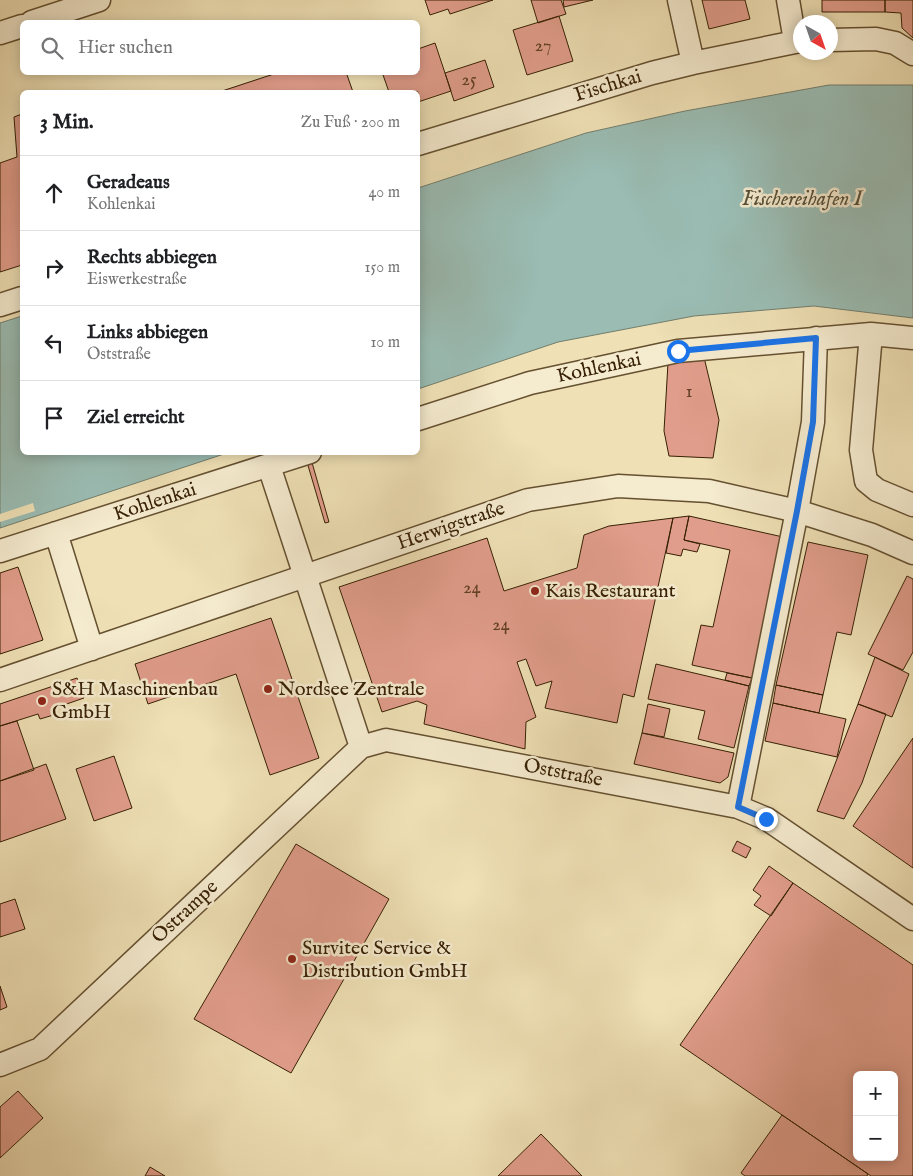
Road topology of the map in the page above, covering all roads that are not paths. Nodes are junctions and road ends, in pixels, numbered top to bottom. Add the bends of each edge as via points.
1 (99, 0) edge
2 (679, 0) edge
3 (788, 0) edge
4 (38, 20) edge
5 (793, 20) edge
6 (20, 27) edge
7 (0, 33) edge
8 (838, 40) edge
9 (793, 42) edge
10 (913, 54) edge
11 (693, 63) junction
12 (420, 143) edge
13 (20, 299) edge
14 (0, 305) edge
15 (872, 334) junction
16 (816, 338) junction
17 (913, 338) edge
18 (420, 417) edge
19 (301, 455) edge
20 (269, 466) junction
21 (913, 504) edge
22 (797, 511) junction
23 (56, 533) junction
24 (0, 551) edge
25 (913, 553) edge
26 (304, 576) junction
27 (92, 649) junction
28 (0, 680) edge
29 (361, 746) junction
30 (738, 807) junction
31 (913, 919) edge
32 (0, 1065) edge

1 - 4 street
2 - 11 street
3 - 5 street
6 - 7 street
8 - 10 street via 876,39 895,43
9 - 11 street, Fischkai
11 - 12 street, Fischkai
13 - 14 street
15 - 16 street, Kohlenkai
15 - 17 street, Kohlenkai
15 - 21 street via 861,450 866,481 877,490
16 - 18 street, Kohlenkai via 678,351 530,383
16 - 22 street via 813,422
19 - 20 street, Kohlenkai
20 - 23 street, Kohlenkai
20 - 26 street
22 - 25 street, Herwigstraße via 872,535
22 - 26 street, Herwigstraße via 710,491 618,486 528,500
22 - 30 street
23 - 24 street, Kohlenkai
23 - 27 street
26 - 27 street, Herwigstraße
26 - 29 street
27 - 28 street, Herwigstraße
29 - 30 street, Oststraße via 386,740
29 - 32 street, Ostrampe via 40,1048
30 - 31 street, Oststraße via 766,819

